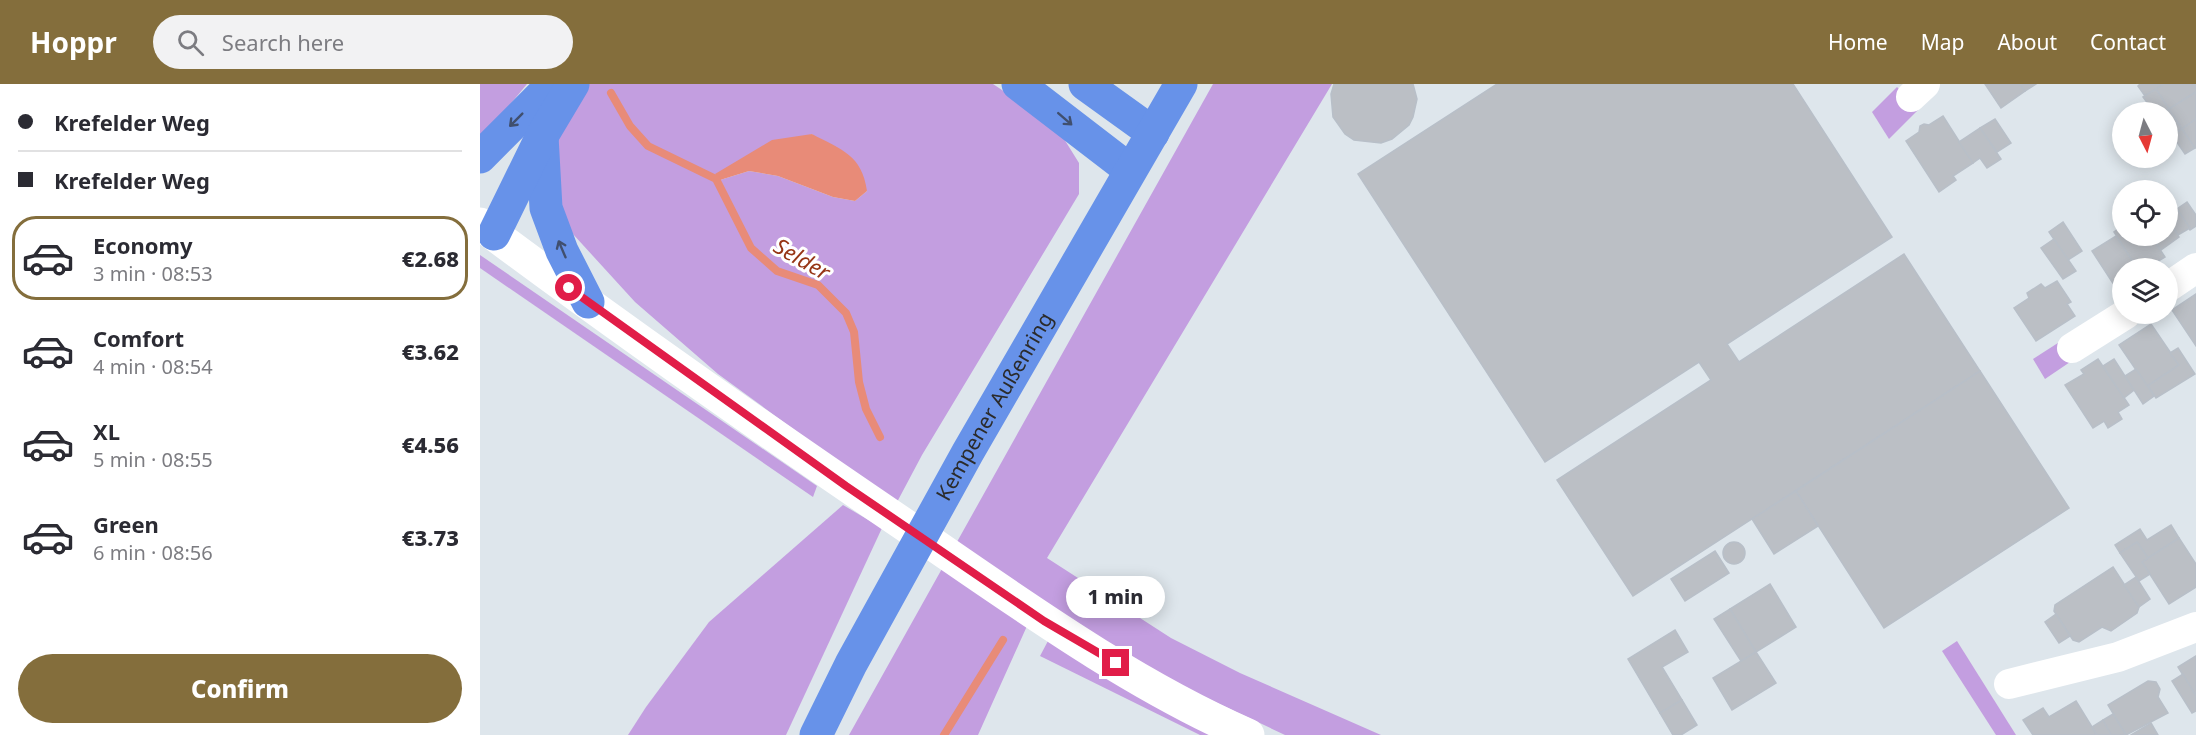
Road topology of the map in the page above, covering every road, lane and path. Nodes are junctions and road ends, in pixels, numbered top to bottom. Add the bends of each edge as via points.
1 (553, 84) edge
2 (573, 84) edge
3 (1018, 84) edge
4 (1084, 84) edge
5 (1181, 84) edge
6 (1153, 133) junction
7 (542, 136) junction
8 (480, 157) edge
9 (1130, 170) junction
10 (487, 229) edge
11 (2196, 268) edge
12 (2178, 280) edge
13 (588, 302) junction
14 (2112, 323) edge
15 (2072, 348) dead end
16 (2196, 627) edge
17 (2009, 684) dead end
18 (816, 735) edge
19 (1248, 735) edge

1 -> 8 main road
2 - 7 main road
3 -> 9 main road
4 - 6 main road
5 - 6 main road, Kempener Außenring
6 - 9 main road, Kempener Außenring
7 - 10 main road
13 -> 7 main road via 546,208
9 - 18 main road, Kempener Außenring via 968,452
10 - 13 street
11 - 12 street
13 - 19 street via 1044,621 1170,695
14 - 15 street
16 - 17 street via 2118,657

